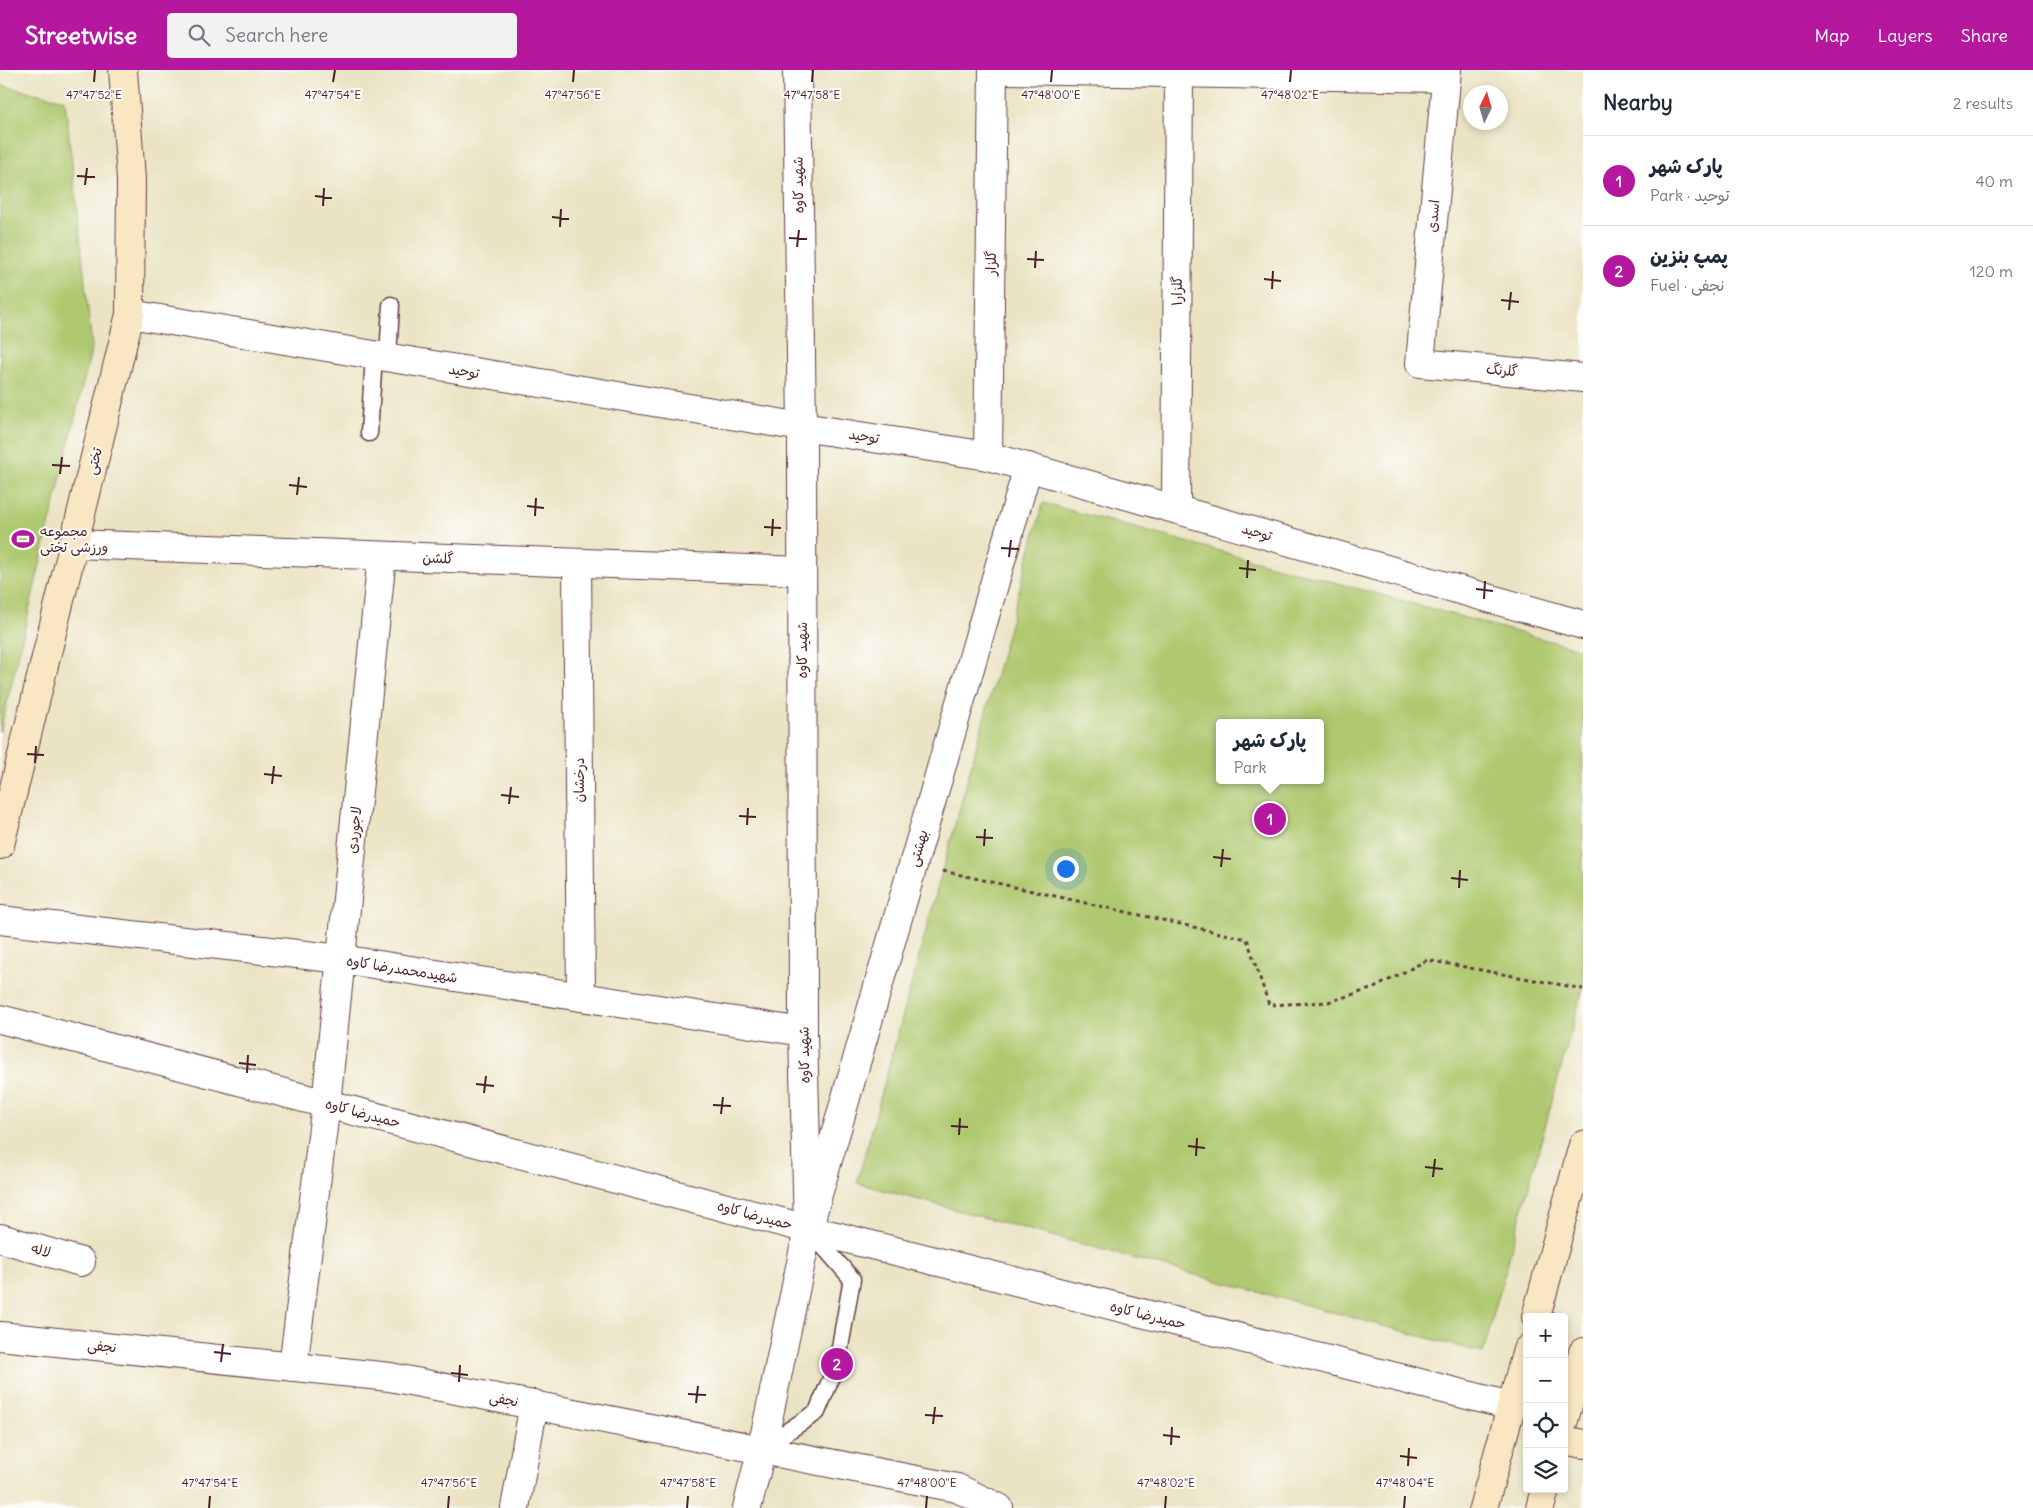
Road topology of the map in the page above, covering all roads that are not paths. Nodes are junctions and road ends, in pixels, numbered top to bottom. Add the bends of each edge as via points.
1 (123, 70) edge
2 (797, 70) edge
3 (993, 70) edge
4 (1009, 70) edge
5 (1179, 73) junction
6 (1446, 74) edge
7 (391, 305) dead end
8 (130, 314) junction
9 (381, 357) junction
10 (1420, 363) joint
11 (1583, 378) edge
12 (802, 427) junction
13 (369, 433) dead end
14 (988, 456) junction
15 (1028, 467) junction
16 (1176, 509) junction
17 (73, 544) junction
18 (382, 556) junction
19 (578, 563) junction
20 (802, 571) junction
21 (1583, 625) edge
22 (0, 845) edge
23 (0, 920) edge
24 (341, 959) junction
25 (581, 997) junction
26 (0, 1019) edge
27 (803, 1032) junction
28 (326, 1104) junction
29 (1583, 1145) edge
30 (808, 1229) junction
31 (0, 1238) edge
32 (81, 1262) dead end
33 (1537, 1313) edge
34 (0, 1336) edge
35 (1583, 1352) edge
36 (1525, 1358) edge
37 (293, 1366) junction
38 (534, 1404) junction
39 (1511, 1406) junction
40 (1568, 1406) edge
41 (1568, 1441) edge
42 (1583, 1444) edge
43 (762, 1448) junction
44 (1544, 1493) edge
45 (515, 1508) edge
46 (747, 1508) edge
47 (998, 1508) edge
48 (1483, 1508) edge
49 (1540, 1508) edge

1 - 8 main road, تختی via 131,179
2 - 12 street, شهید کاوه
3 - 14 street, گلزار
4 - 5 street
5 - 6 street
5 - 16 street, گلزار۱
6 - 10 street, اسدی
7 - 9 lane
8 - 9 street, توحید
8 - 17 main road, تختی
9 - 12 street, توحید
9 - 13 lane
10 - 11 street, گلرنگ
12 - 14 street, توحید
12 - 20 street, شهید کاوه
14 - 15 street, توحید
15 - 16 street, توحید
15 - 30 street, بهشتی
16 - 21 street, توحید
17 - 18 street, گلشن
17 - 22 main road, تختی
18 - 19 street, گلشن
18 - 24 street, لاجوردی
19 - 20 street, گلشن
19 - 25 street, درخشان
20 - 27 street, شهید کاوه
23 - 24 street, شهیدمحمدرضا کاوه
24 - 25 street, شهیدمحمدرضا کاوه
24 - 28 street, لاجوردی
25 - 27 street, شهیدمحمدرضا کاوه
26 - 28 street, حمیدرضا کاوه
27 - 30 street, شهید کاوه
28 - 30 street, حمیدرضا کاوه
28 - 37 street, لاجوردی
29 - 33 main road
30 - 39 street, حمیدرضا کاوه
30 - 43 street
30 - 43 lane via 852,1279 838,1364 817,1412
31 - 32 street, لاله
34 - 37 street, نجفی
35 - 40 main road
36 - 39 main road
37 - 38 street, نجفی via 390,1377
38 - 43 street, نجفی
38 - 45 street
39 - 48 main road
41 - 42 main road
43 - 46 street
43 - 47 street, نجفی via 957,1488
44 - 49 main road

